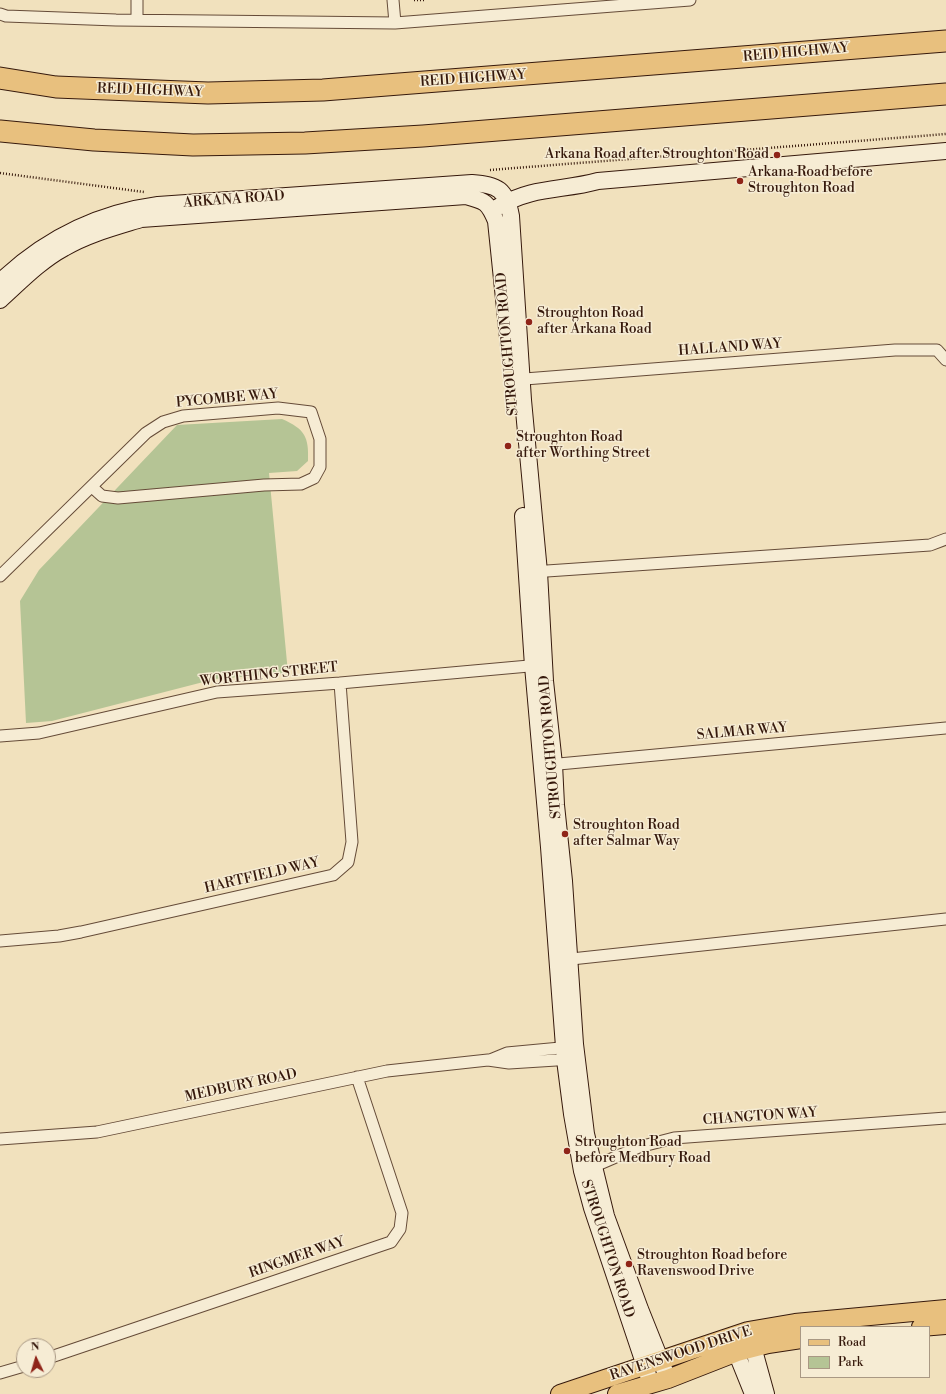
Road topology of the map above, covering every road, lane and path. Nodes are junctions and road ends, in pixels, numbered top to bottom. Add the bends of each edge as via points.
1 (136, 0) edge
2 (394, 0) edge
3 (414, 0) edge
4 (424, 0) edge
5 (690, 0) edge
6 (0, 14) edge
7 (137, 20) junction
8 (395, 23) junction
9 (946, 41) edge
10 (0, 78) edge
11 (946, 94) edge
12 (0, 131) edge
13 (946, 151) edge
14 (505, 197) junction
15 (490, 207) junction
16 (0, 282) edge
17 (0, 300) edge
18 (946, 360) edge
19 (517, 380) junction
20 (92, 487) junction
21 (946, 539) edge
22 (533, 572) junction
23 (0, 576) edge
24 (538, 665) junction
25 (340, 683) junction
26 (946, 728) edge
27 (0, 732) edge
28 (548, 765) junction
29 (946, 919) edge
30 (0, 941) edge
31 (563, 960) junction
32 (570, 1053) junction
33 (357, 1077) junction
34 (946, 1118) edge
35 (0, 1139) edge
36 (588, 1169) junction
37 (946, 1309) edge
38 (946, 1325) edge
39 (930, 1326) edge
40 (800, 1339) edge
41 (740, 1346) junction
42 (56, 1355) edge
43 (653, 1363) junction
44 (16, 1368) edge
45 (0, 1373) edge
46 (668, 1379) junction
47 (652, 1384) junction
48 (560, 1394) edge
49 (617, 1394) edge
50 (752, 1394) edge
51 (766, 1394) edge

1 - 7 street
2 - 8 street
3 - 4 path
5 - 8 street
6 - 7 street
7 - 8 street
9 - 10 highway, REID HIGHWAY via 324,90 208,93 56,87
11 - 12 highway via 305,143 193,145 94,140
13 - 14 street via 598,181 583,177 547,180 517,186
14 - 15 street
14 - 16 street, ARKANA ROAD via 496,187 472,183 140,207 105,217 61,236 26,259
14 - 19 street, STROUGHTON ROAD via 511,216
15 - 17 street, ARKANA ROAD via 466,196 141,219 80,239 62,249
15 - 19 street, STROUGHTON ROAD via 496,221
18 - 19 street, HALLAND WAY via 937,350 895,350
19 - 22 street, STROUGHTON ROAD
20 - 20 street, PYCOMBE WAY via 102,496 118,498 301,484 314,478 320,467 320,439 311,412 278,408 183,416 163,422 146,433
20 - 23 street, PYCOMBE WAY
21 - 22 street via 930,545
22 - 24 street, STROUGHTON ROAD
24 - 25 street, WORTHING STREET
24 - 28 street, STROUGHTON ROAD
25 - 27 street, WORTHING STREET via 217,692 39,733
25 - 30 street, HARTFIELD WAY via 352,842 348,862 333,875 82,932
26 - 28 street, SALMAR WAY
28 - 31 street, STROUGHTON ROAD
29 - 31 street
31 - 32 street, STROUGHTON ROAD
32 - 33 street, MEDBURY ROAD via 509,1063 488,1060 387,1071
32 - 36 street, STROUGHTON ROAD via 572,1114
33 - 35 street, MEDBURY ROAD via 97,1132
33 - 42 street, RINGMER WAY via 402,1213 400,1229 391,1242
34 - 36 street, CHANGTON WAY via 674,1138 639,1147
36 - 43 street, STROUGHTON ROAD via 592,1208
37 - 41 main road, RAVENSWOOD DRIVE via 795,1323 748,1331
38 - 39 main road
40 - 41 main road, RAVENSWOOD DRIVE
41 - 43 main road, RAVENSWOOD DRIVE
41 - 46 main road, RAVENSWOOD DRIVE
41 - 50 street
41 - 51 street
43 - 46 street, STROUGHTON ROAD
43 - 47 street, STROUGHTON ROAD
43 - 48 main road, RAVENSWOOD DRIVE
44 - 45 street
46 - 47 main road, RAVENSWOOD DRIVE
47 - 49 main road, RAVENSWOOD DRIVE

